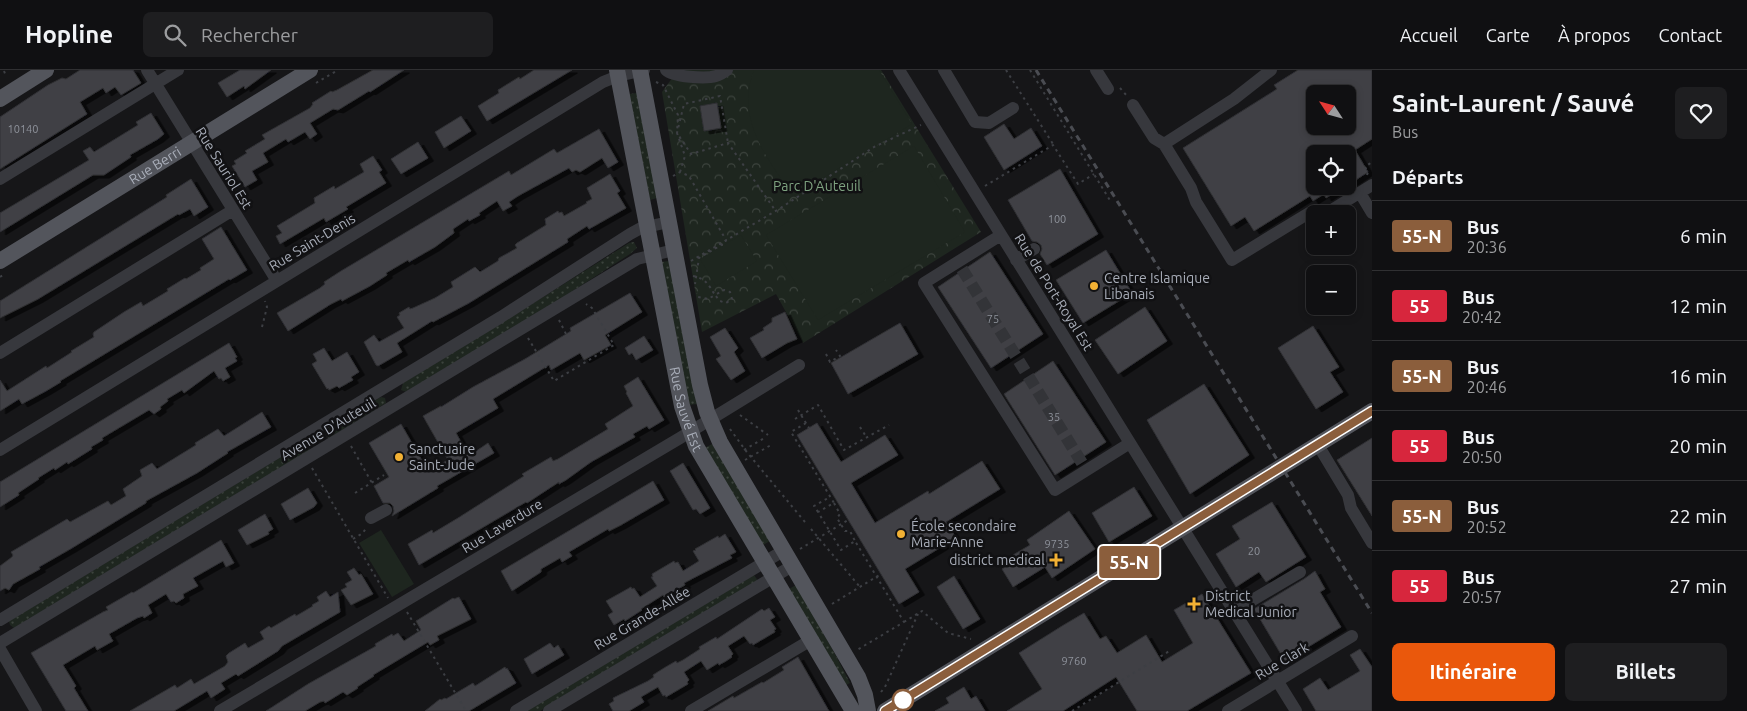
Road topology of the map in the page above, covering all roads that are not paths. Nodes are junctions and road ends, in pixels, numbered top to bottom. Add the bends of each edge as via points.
1 (46, 70) edge
2 (147, 70) edge
3 (178, 70) edge
4 (310, 70) edge
5 (641, 70) edge
6 (666, 70) edge
7 (727, 70) edge
8 (899, 70) edge
9 (944, 70) edge
10 (1096, 70) edge
11 (1271, 70) edge
12 (618, 73) edge
13 (155, 84) junction
14 (1113, 88) road end
15 (0, 99) edge
16 (1132, 102) road end
17 (1014, 108) dead end
18 (192, 144) junction
19 (1164, 144) junction
20 (0, 179) edge
21 (1369, 182) edge
22 (1360, 193) junction
23 (233, 210) junction
24 (1372, 213) edge
25 (669, 222) junction
26 (647, 227) junction
27 (1001, 235) junction
28 (1034, 249) dead end
29 (674, 250) junction
30 (652, 254) junction
31 (1016, 260) junction
32 (0, 261) edge
33 (277, 281) junction
34 (0, 352) edge
35 (799, 365) dead end
36 (388, 386) junction
37 (398, 404) junction
38 (1372, 411) edge
39 (710, 419) junction
40 (312, 432) junction
41 (690, 432) junction
42 (1130, 443) junction
43 (1318, 445) junction
44 (323, 449) junction
45 (0, 450) edge
46 (386, 510) dead end
47 (370, 522) road end
48 (1183, 529) junction
49 (1372, 543) edge
50 (790, 556) junction
51 (764, 563) junction
52 (1300, 572) dead end
53 (774, 577) junction
54 (1234, 612) junction
55 (0, 620) edge
56 (1352, 636) dead end
57 (811, 640) junction
58 (0, 643) edge
59 (0, 649) edge
60 (1277, 681) junction
61 (1235, 709) edge
62 (36, 711) edge
63 (220, 711) edge
64 (516, 711) edge
65 (549, 711) edge
66 (691, 711) edge
67 (853, 711) edge
68 (868, 711) edge
69 (885, 711) edge
70 (1296, 711) edge

1 - 15 main road
2 - 13 street, Rue Sauriol Est
3 - 13 street
4 - 18 main road, Rue Berri
5 - 12 street, Rue Saint-Denis
5 - 25 main road, Rue Sauvé Est
6 - 7 street via 673,75 713,77
8 - 27 street, Rue de Port-Royal Est
9 - 17 street via 975,122 989,123
10 - 14 street
11 - 19 street via 1234,99
12 - 26 main road, Rue Sauvé Est
12 - 33 street, Rue Saint-Denis
13 - 18 street, Rue Sauriol Est
13 - 20 street
16 - 19 street via 1154,138
18 - 23 street, Rue Sauriol Est
18 - 32 main road, Rue Berri
19 - 22 street via 1232,260 1309,213 1330,211
21 - 22 street
22 - 24 street
23 - 33 street, Rue Sauriol Est
23 - 34 street
25 - 26 street, Avenue D'Auteuil
25 - 29 main road, Rue Sauvé Est
26 - 30 main road, Rue Sauvé Est
26 - 36 street, Avenue D'Auteuil via 630,234
27 - 31 street, Rue de Port-Royal Est
27 - 42 street via 960,265 924,283 1055,490 1084,467
28 - 31 street
29 - 30 street, Avenue D'Auteuil
29 - 39 main road, Rue Sauvé Est via 702,397
30 - 37 street, Avenue D'Auteuil
30 - 41 main road, Rue Sauvé Est
31 - 42 street, Rue de Port-Royal Est
33 - 45 street, Rue Saint-Denis
35 - 39 street, Rue Laverdure
36 - 37 street
36 - 40 street, Avenue D'Auteuil
37 - 44 street, Avenue D'Auteuil
38 - 43 main road
39 - 41 street, Rue Laverdure
39 - 50 main road, Rue Sauvé Est via 729,458
40 - 44 street
40 - 55 street, Avenue D'Auteuil
41 - 51 main road, Rue Sauvé Est
41 - 63 street, Rue Laverdure
42 - 48 street, Rue de Port-Royal Est
43 - 48 main road
43 - 49 street
44 - 58 street, Avenue D'Auteuil
46 - 47 street
48 - 54 street, Rue de Port-Royal Est
48 - 69 main road
50 - 51 street, Rue Grande-Allée
50 - 53 street
50 - 68 main road, Rue Sauvé Est via 862,684
51 - 53 main road, Rue Sauvé Est
51 - 64 street, Rue Grande-Allée
52 - 54 street
53 - 57 main road, Rue Sauvé Est
53 - 65 street
54 - 60 street, Rue de Port-Royal Est
56 - 60 street, Rue Clark
57 - 66 street
57 - 67 main road, Rue Sauvé Est
59 - 62 street
60 - 61 street, Rue Clark
60 - 70 street, Rue de Port-Royal Est

